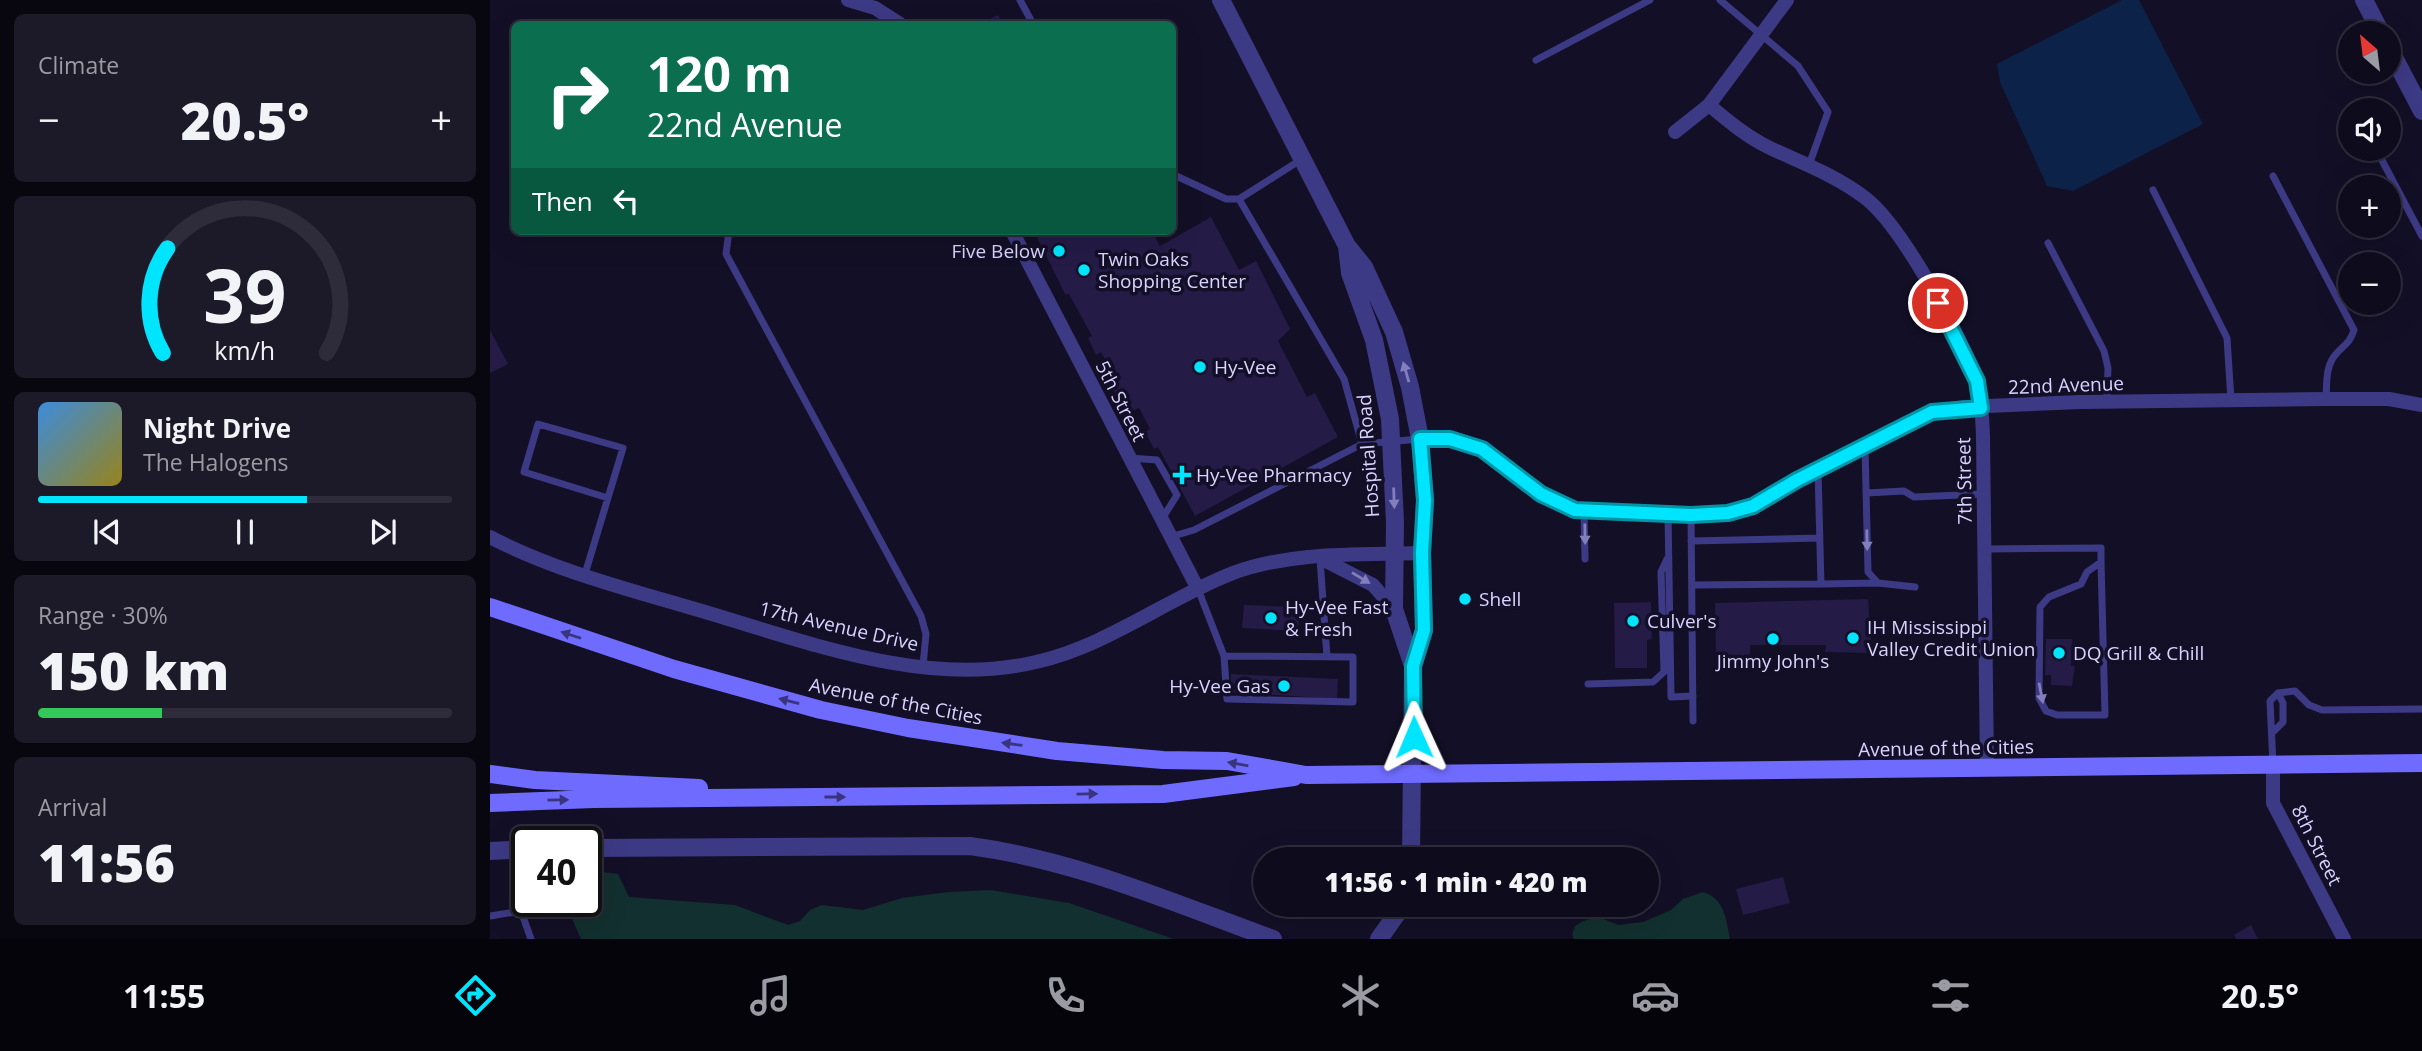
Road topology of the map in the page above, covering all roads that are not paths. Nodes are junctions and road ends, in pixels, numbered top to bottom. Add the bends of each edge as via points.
1 (848, 0) edge
2 (1650, 0) edge
3 (1720, 0) edge
4 (1787, 0) edge
5 (1020, 1) edge
6 (1224, 1) edge
7 (2370, 2) edge
8 (895, 21) edge
9 (1031, 21) edge
10 (2377, 21) edge
11 (1761, 35) junction
12 (1536, 60) dead end
13 (2401, 71) edge
14 (1709, 105) junction
15 (2422, 111) edge
16 (1675, 132) dead end
17 (1302, 158) junction
18 (2382, 161) edge
19 (1809, 165) junction
20 (1176, 176) edge
21 (2273, 176) dead end
22 (2153, 190) dead end
23 (1239, 199) junction
24 (728, 235) edge
25 (1014, 235) edge
26 (2422, 236) edge
27 (2048, 243) dead end
28 (1347, 246) junction
29 (2326, 398) junction
30 (2231, 400) junction
31 (2107, 402) junction
32 (2422, 405) edge
33 (1981, 408) junction
34 (1420, 439) junction
35 (1392, 441) junction
36 (1362, 444) junction
37 (1865, 447) junction
38 (1129, 458) junction
39 (1818, 470) junction
40 (1866, 492) junction
41 (1984, 494) junction
42 (608, 498) junction
43 (1584, 510) junction
44 (1668, 514) junction
45 (1691, 515) junction
46 (1161, 520) junction
47 (490, 537) edge
48 (1170, 537) junction
49 (1819, 538) junction
50 (1691, 541) junction
51 (1985, 549) junction
52 (1422, 553) junction
53 (1395, 554) junction
54 (1669, 555) junction
55 (1320, 558) junction
56 (1585, 559) dead end
57 (2101, 562) junction
58 (585, 574) junction
59 (1878, 583) junction
60 (1821, 584) junction
61 (1692, 585) junction
62 (1915, 587) dead end
63 (1198, 589) junction
64 (490, 607) edge
65 (1394, 609) junction
66 (1224, 656) junction
67 (1327, 657) junction
68 (923, 666) junction
69 (1413, 666) junction
70 (1588, 684) dead end
71 (2278, 693) junction
72 (1693, 696) junction
73 (2422, 709) edge
74 (1693, 721) dead end
75 (2274, 731) junction
76 (2422, 764) edge
77 (2273, 765) junction
78 (1987, 769) junction
79 (1738, 771) dead end
80 (1470, 773) junction
81 (490, 774) edge
82 (1306, 775) junction
83 (1411, 775) junction
84 (806, 797) junction
85 (490, 803) edge
86 (1411, 847) edge
87 (602, 848) edge
88 (511, 849) edge
89 (490, 850) edge
90 (490, 916) edge
91 (1395, 917) edge
92 (531, 939) edge
93 (1273, 939) edge
94 (1379, 939) edge
95 (2344, 939) edge

1 - 8 street via 875,8
2 - 12 lane
3 - 11 lane
4 - 11 street
5 - 9 lane
6 - 17 street, Hospital Road
7 - 10 street
11 - 14 street
11 - 19 lane via 1798,66 1828,112
13 - 15 street
14 - 16 street
14 - 19 street, 7th Street via 1768,147
17 - 23 lane
17 - 28 street, Hospital Road
18 - 26 lane
19 - 33 street, 7th Street via 1866,198 1885,219 1952,327 1977,381
20 - 23 lane via 1226,199
21 - 29 lane via 2354,330 2350,343 2335,354 2328,367
22 - 30 lane via 2227,338
23 - 36 lane via 1344,379
24 - 68 lane via 726,254 920,616 926,634
25 - 38 street, 5th Street
27 - 31 lane via 2104,351
34 -> 28 street, Hospital Road via 1394,331 1364,267
28 - 35 street, Hospital Road via 1350,273 1374,340
29 - 30 street, 22nd Avenue
29 - 32 street, 22nd Avenue via 2389,399
30 - 31 street, 22nd Avenue
31 - 33 street, 22nd Avenue
33 - 37 street, 22nd Avenue via 1932,412
33 - 41 street, 7th Street
34 - 35 lane
34 - 43 street, 22nd Avenue via 1450,439 1482,449 1541,494
34 - 52 street, Hospital Road via 1425,500
35 - 36 lane
35 -> 53 street, Hospital Road
36 - 48 lane via 1194,530
37 - 39 street, 22nd Avenue
37 - 40 lane
38 - 46 street, 5th Street
38 - 46 lane via 1157,460 1177,495
39 - 45 street, 22nd Avenue via 1753,506
39 - 49 lane
40 - 41 lane via 1904,491 1914,498
40 -> 59 lane via 1868,572
41 - 51 street, 7th Street
42 - 42 lane via 623,448 538,424 524,472
42 - 58 lane
43 - 44 street, 22nd Avenue
43 -> 56 lane
44 - 45 street, 22nd Avenue
44 - 54 lane
45 - 50 lane
46 - 48 street, 5th Street
47 - 58 street, 17th Avenue Drive
48 - 63 street, 5th Street
49 - 50 lane
49 - 60 lane
50 - 61 lane
51 - 57 lane via 2101,548
51 - 78 street, 7th Street
52 - 53 street, 17th Avenue Drive
52 - 69 street, Hospital Road via 1424,630
53 - 55 street, 17th Avenue Drive
53 - 65 street, Hospital Road
54 - 70 lane via 1661,572 1664,672 1653,682
54 - 72 lane via 1671,697
55 - 63 street, 17th Avenue Drive via 1258,565
55 -> 65 street via 1373,585
55 - 67 lane
57 -> 57 lane via 2087,572 2081,584 2049,597 2040,607 2039,698 2046,711 2057,715 2105,715
58 - 68 street, 17th Avenue Drive via 822,646
59 - 60 lane
59 - 62 lane
60 - 61 lane
61 - 72 lane
63 - 66 lane
63 - 68 street, 17th Avenue Drive via 1096,642 1047,659 989,671
82 -> 64 main road, Avenue of the Cities via 1227,761 1066,752 908,728 674,669
65 - 69 street, Hospital Road
66 - 67 lane
66 - 67 lane via 1227,699 1353,702 1353,657
69 - 83 street, Hospital Road
71 - 73 lane via 2295,691 2322,710
71 - 75 lane via 2270,701
71 - 75 lane via 2283,722
72 - 74 lane
75 - 77 lane
76 - 77 main road, Avenue of the Cities
77 - 78 main road, Avenue of the Cities
77 - 95 street, 8th Street via 2273,803
78 - 80 main road, Avenue of the Cities
79 - 80 main road, Avenue of the Cities
80 - 83 main road, Avenue of the Cities
81 - 84 main road, Avenue of the Cities
82 - 83 main road, Avenue of the Cities
84 -> 82 main road, Avenue of the Cities via 1163,794
83 - 86 street
85 -> 84 main road, Avenue of the Cities
87 - 93 street via 984,848 1078,869
88 - 89 street
90 - 92 lane via 521,911
91 - 94 street

